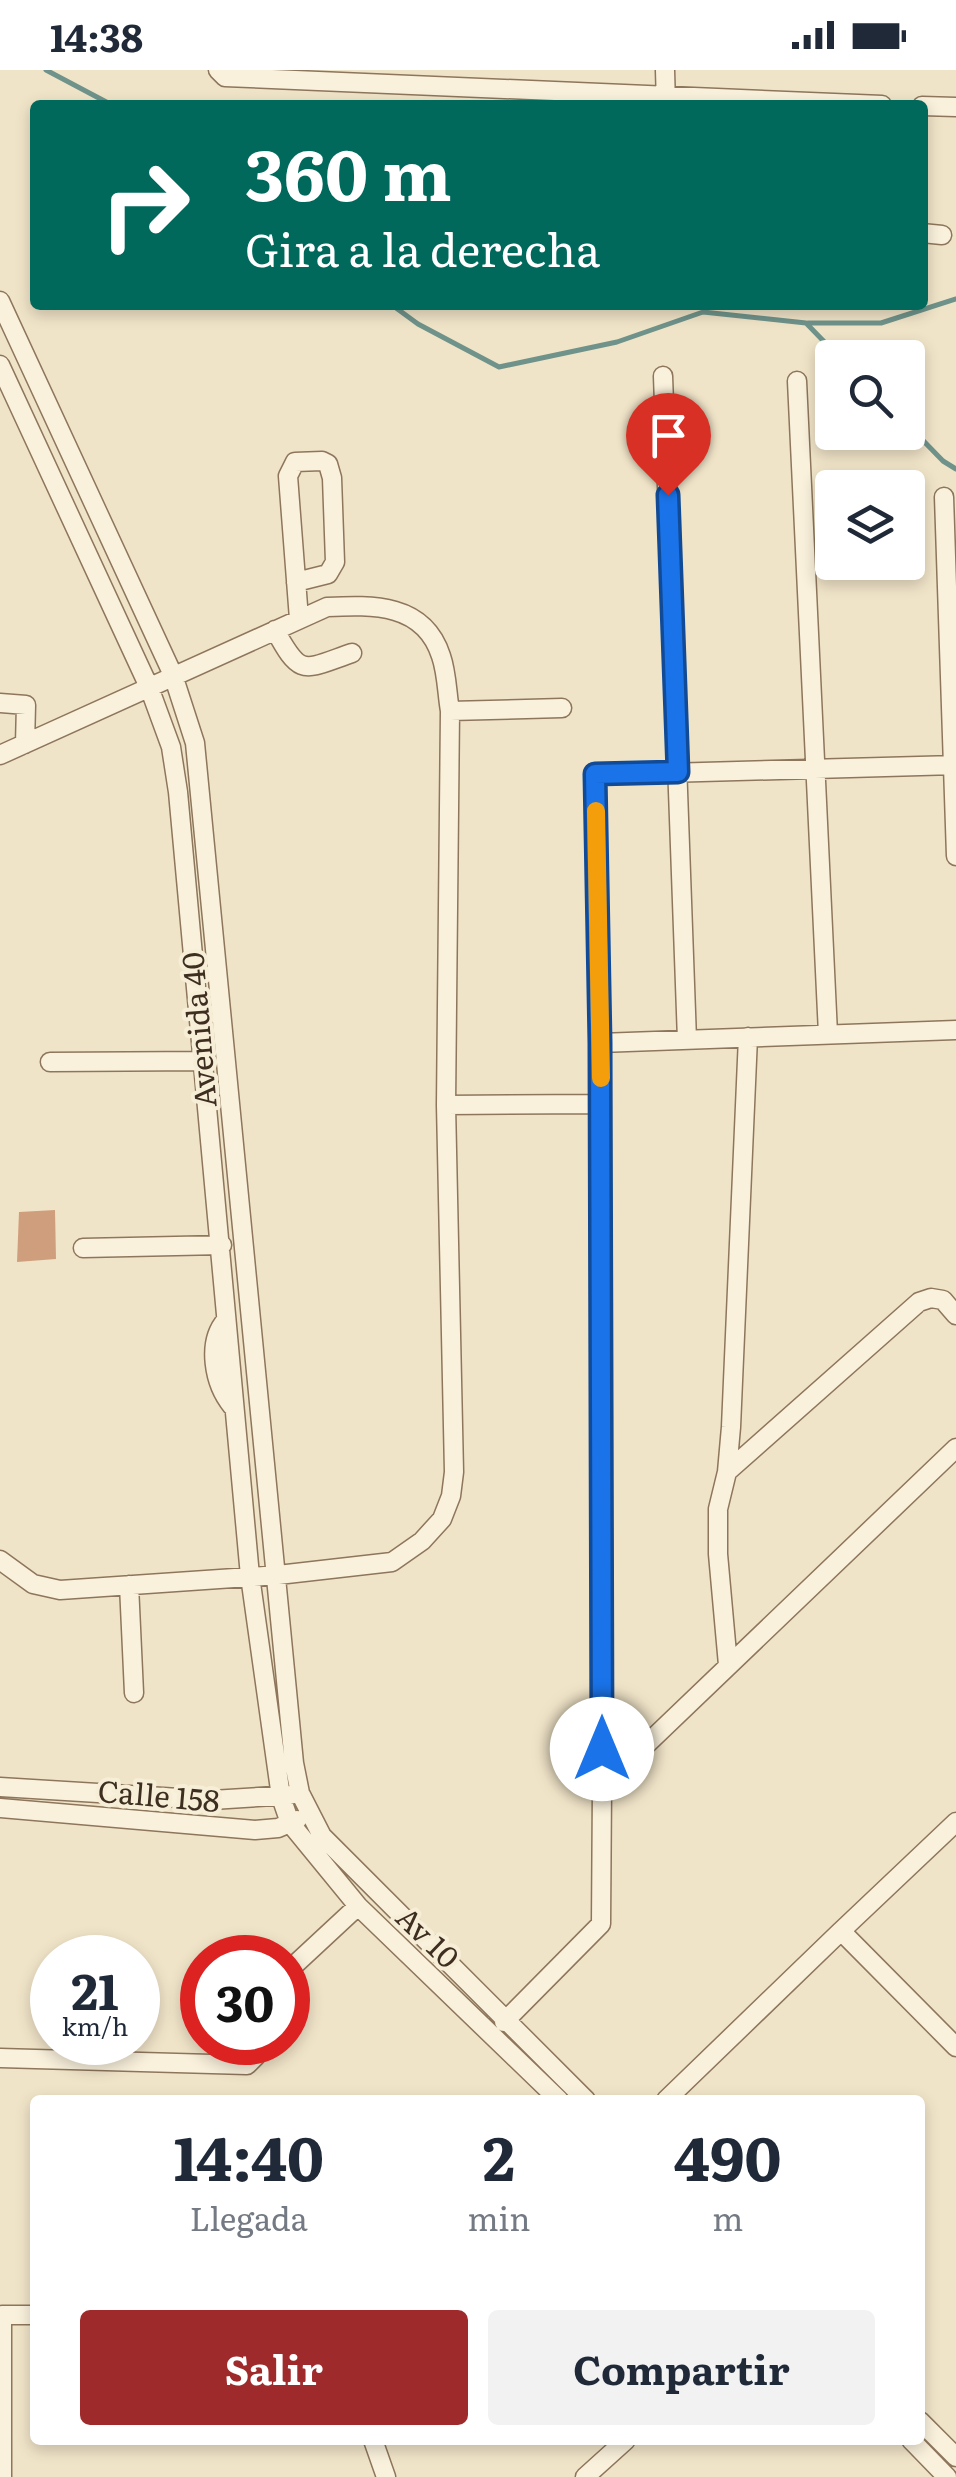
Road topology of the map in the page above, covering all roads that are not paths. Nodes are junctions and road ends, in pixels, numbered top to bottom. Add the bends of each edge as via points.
1 (665, 70) edge
2 (219, 71) edge
3 (631, 100) edge
4 (666, 100) edge
5 (928, 106) edge
6 (956, 108) edge
7 (928, 234) edge
8 (942, 235) dead end
9 (0, 301) edge
10 (27, 360) junction
11 (1, 372) edge
12 (663, 376) dead end
13 (798, 381) dead end
14 (944, 497) dead end
15 (296, 582) junction
16 (299, 620) junction
17 (275, 630) junction
18 (352, 653) dead end
19 (173, 675) junction
20 (149, 687) junction
21 (0, 703) edge
22 (562, 708) dead end
23 (450, 711) junction
24 (25, 744) junction
25 (0, 755) edge
26 (953, 765) edge
27 (814, 769) junction
28 (678, 772) junction
29 (956, 856) edge
30 (956, 1030) edge
31 (828, 1034) junction
32 (748, 1037) junction
33 (687, 1040) junction
34 (600, 1043) junction
35 (204, 1061) junction
36 (50, 1062) dead end
37 (601, 1104) junction
38 (446, 1105) junction
39 (222, 1245) junction
40 (83, 1248) dead end
41 (956, 1315) edge
42 (956, 1448) edge
43 (727, 1472) junction
44 (0, 1560) edge
45 (278, 1575) junction
46 (250, 1576) junction
47 (129, 1585) junction
48 (728, 1666) junction
49 (134, 1693) dead end
50 (275, 1756) junction
51 (0, 1787) edge
52 (602, 1787) junction
53 (32, 1789) junction
54 (129, 1795) junction
55 (290, 1795) junction
56 (240, 1798) junction
57 (0, 1808) edge
58 (32, 1810) junction
59 (310, 1814) junction
60 (130, 1819) junction
61 (956, 1822) edge
62 (290, 1823) junction
63 (255, 1830) junction
64 (316, 1855) junction
65 (358, 1906) junction
66 (841, 1930) junction
67 (310, 1951) edge
68 (504, 2022) junction
69 (956, 2048) edge
70 (0, 2058) edge
71 (180, 2063) edge
72 (554, 2095) edge
73 (581, 2095) edge
74 (671, 2095) edge
75 (1, 2315) edge
76 (30, 2315) edge
77 (925, 2426) edge
78 (376, 2445) edge
79 (620, 2445) edge
80 (915, 2445) edge
81 (956, 2457) edge
82 (2, 2477) edge
83 (386, 2477) edge
84 (585, 2477) edge
85 (947, 2477) edge

1 - 4 street
2 - 3 street via 226,77
5 - 6 street
7 - 8 street
9 - 10 street, Avenida 40
10 - 11 street
10 - 19 street, Avenida 40
11 - 20 street, Avenida 40
12 - 28 street
13 - 27 street
14 - 26 street
15 - 15 street via 288,476 295,462 322,460 332,478 335,562 328,574
15 - 16 street
16 - 17 street
16 - 23 street via 327,607 375,604 418,620 441,654
17 - 18 street via 299,666
17 - 19 street
19 - 20 street
19 - 45 street, Avenida 40 via 201,780
20 - 24 street
20 - 35 street, Avenida 40 via 171,747 178,792
21 - 24 street via 26,705
22 - 23 street
23 - 38 street
24 - 25 street
26 - 27 street
26 - 29 street
27 - 28 street
27 - 31 street
28 - 33 street
28 - 34 street via 595,774
30 - 31 street
31 - 32 street
32 - 33 street
32 - 43 street
33 - 34 street
34 - 37 street
35 - 36 street
35 - 39 street, Avenida 40
37 - 38 street
37 - 52 street
38 - 45 street via 451,1496 442,1519 392,1562
39 - 40 street
39 - 46 street, Avenida 40
41 - 43 street via 943,1300 919,1302
42 - 48 street
43 - 48 street via 718,1554
44 - 47 street via 33,1584 60,1590
45 - 46 street
45 - 55 street, Avenida 40 via 294,1763
46 - 47 street
46 - 50 street, Avenida 40
47 - 49 street
48 - 52 street
50 - 55 street, Avenida 40
50 - 56 street via 262,1784
51 - 53 street
52 - 68 street via 600,1924
53 - 54 street
53 - 58 street
54 - 56 street
54 - 60 street
55 - 56 street
55 - 59 street
55 - 62 street, Av 10
57 - 58 street, Calle 158
58 - 60 street, Calle 158
59 - 62 street, Calle 158
59 - 68 street via 322,1836
60 - 63 street, Calle 158
61 - 66 street
62 - 63 street, Calle 158
62 - 64 street, Av 10
63 - 64 street
64 - 65 street, Av 10
65 - 67 street
65 - 72 street, Av 10
66 - 69 street
66 - 74 street
68 - 73 street
70 - 71 street
75 - 76 street
75 - 82 street
77 - 81 street
78 - 83 street
79 - 84 street
80 - 85 street

